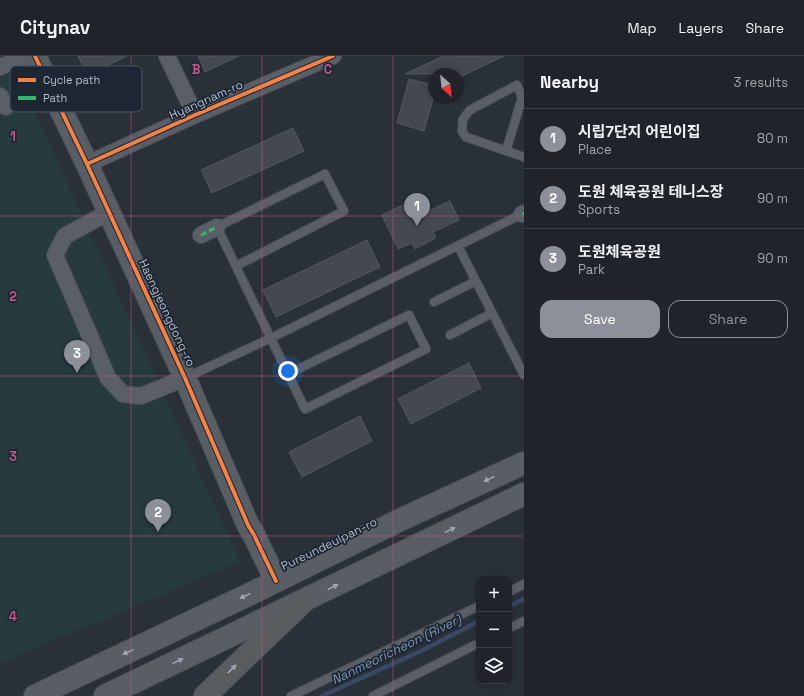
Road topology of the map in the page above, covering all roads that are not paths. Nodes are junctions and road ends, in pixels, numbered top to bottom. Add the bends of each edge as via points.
1 (27, 56) edge
2 (35, 56) edge
3 (167, 56) edge
4 (333, 56) edge
5 (40, 66) edge
6 (0, 67) edge
7 (62, 112) edge
8 (195, 115) junction
9 (506, 151) junction
10 (524, 157) edge
11 (87, 164) junction
12 (109, 212) junction
13 (523, 214) edge
14 (217, 227) junction
15 (201, 235) dead end
16 (458, 246) junction
17 (236, 266) junction
18 (476, 281) junction
19 (434, 302) dead end
20 (492, 313) junction
21 (450, 335) dead end
22 (271, 338) junction
23 (288, 374) junction
24 (524, 375) edge
25 (185, 378) junction
26 (524, 463) edge
27 (524, 494) edge
28 (276, 581) junction
29 (524, 584) edge
30 (512, 590) edge
31 (304, 601) junction
32 (476, 607) edge
33 (524, 621) edge
34 (512, 627) edge
35 (476, 644) edge
36 (35, 696) edge
37 (105, 696) edge
38 (205, 696) edge
39 (291, 696) edge
40 (373, 696) edge

1 - 6 street
2 - 5 main road, Haengjeongdong-ro
3 - 8 street
4 - 8 street, Hyangnam-ro
7 - 11 main road, Haengjeongdong-ro
8 - 11 street, Hyangnam-ro
9 - 9 lane via 466,137 462,131 463,119 470,110 517,86 522,98
9 - 10 lane
11 - 12 main road, Haengjeongdong-ro
12 - 25 main road, Haengjeongdong-ro
12 - 25 street via 65,236 55,255 108,378 123,394 141,396
13 - 16 lane
14 - 15 street
14 - 17 lane
14 - 17 lane via 325,174 344,211
16 - 18 lane
16 - 22 lane
17 - 22 lane
18 - 19 lane
18 - 20 lane
20 - 21 lane
20 - 24 lane
22 - 23 lane
22 - 25 lane
23 - 23 lane via 305,409 426,349 409,315
25 - 28 main road, Haengjeongdong-ro via 248,525
26 -> 28 main road, Pureundeulpan-ro
31 -> 27 main road
28 -> 36 main road, Pureundeulpan-ro
29 - 30 lane
37 -> 31 main road
38 -> 31 highway
32 - 39 lane
33 - 34 lane
35 - 40 lane

